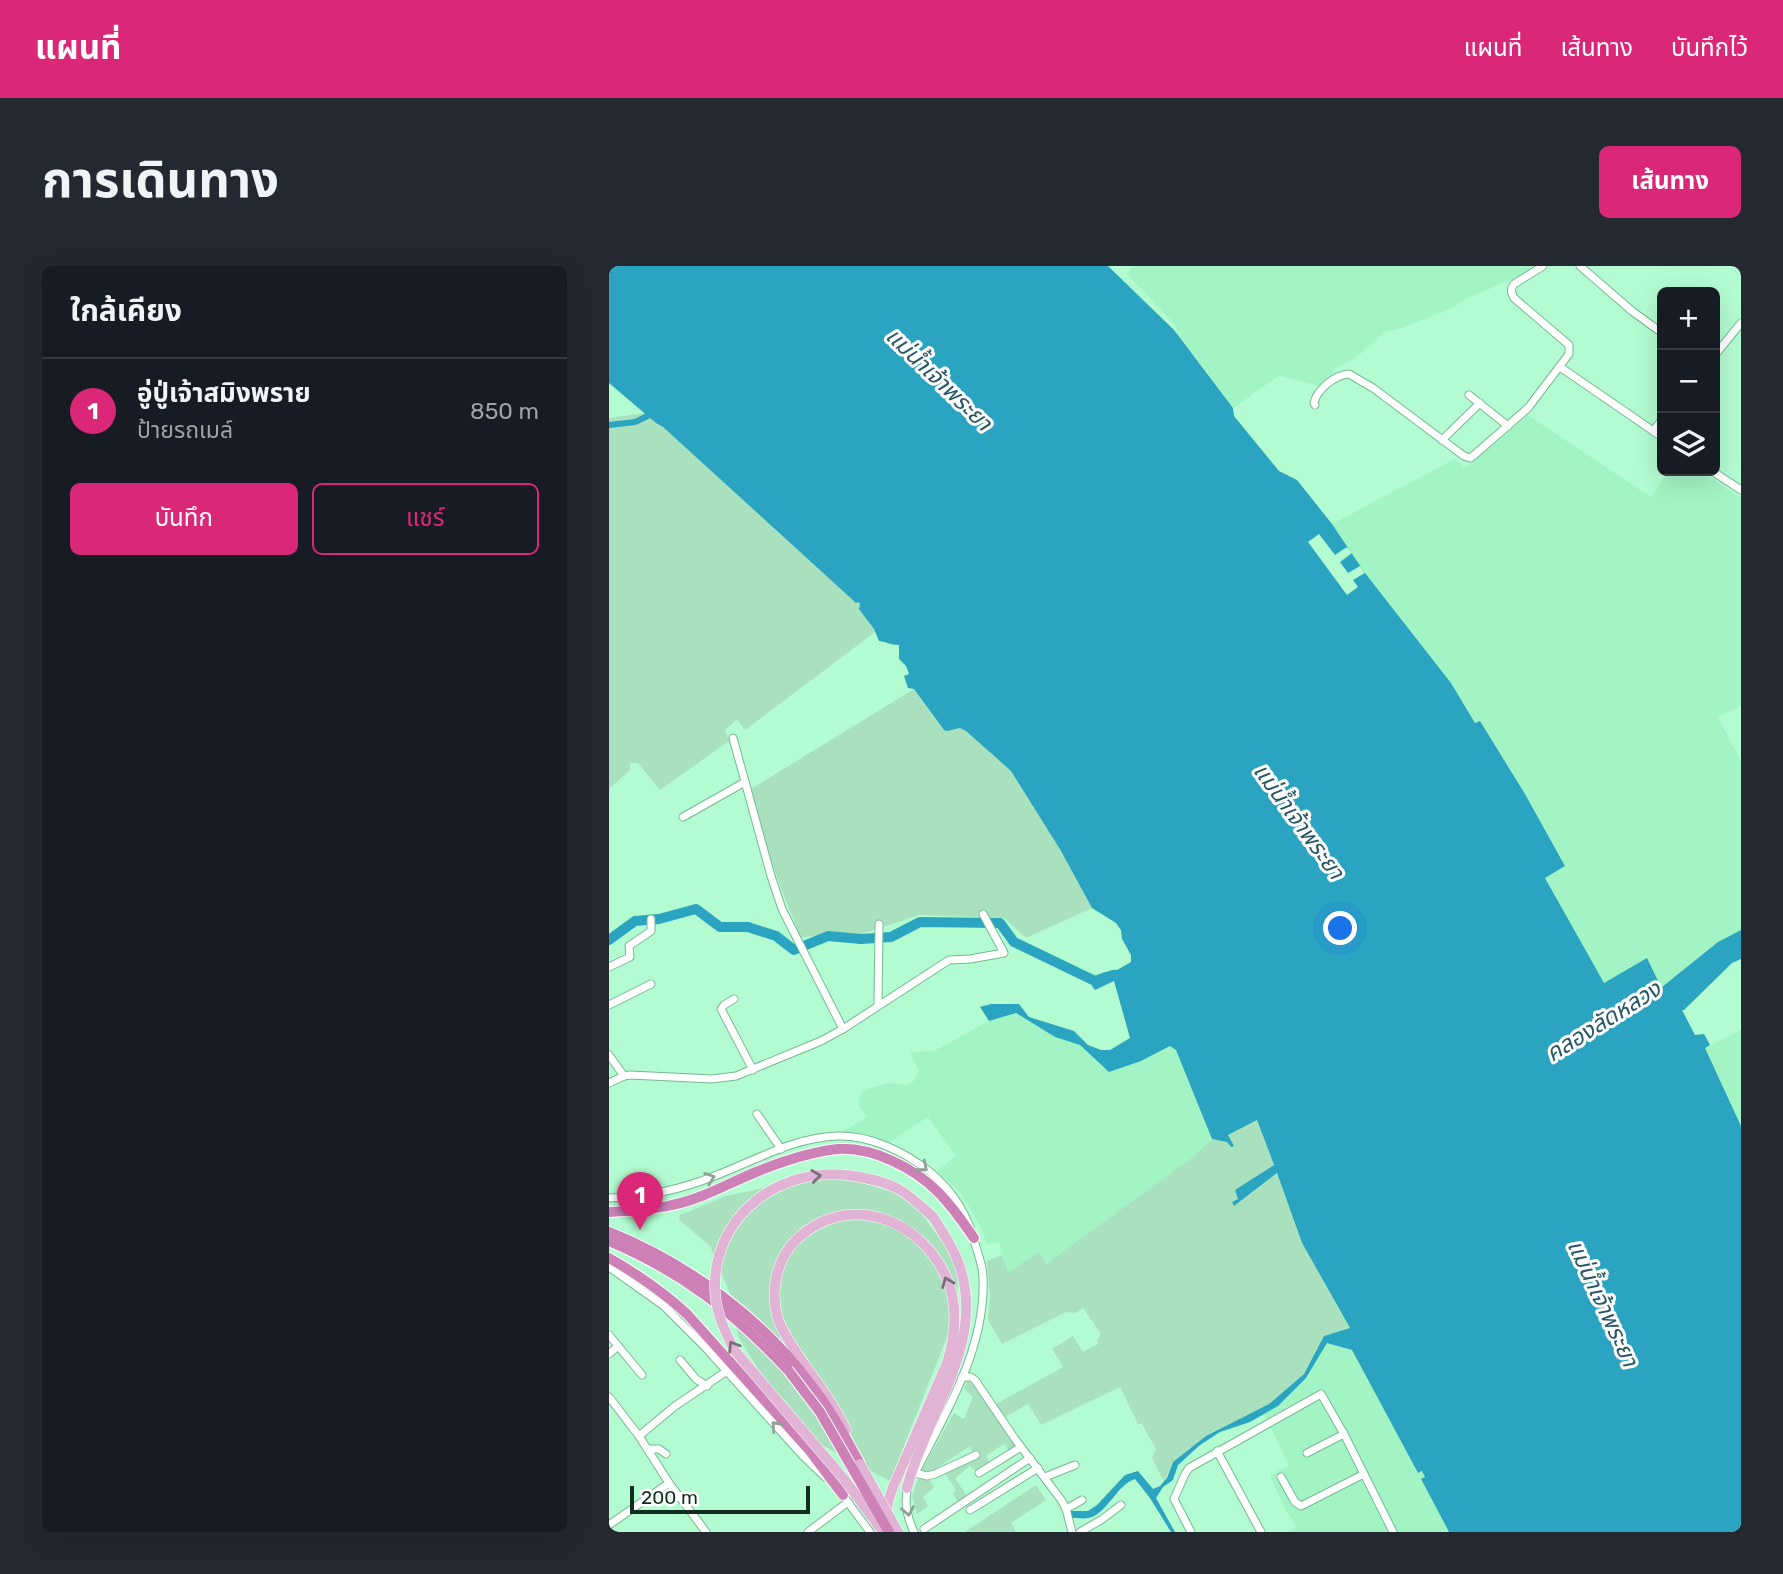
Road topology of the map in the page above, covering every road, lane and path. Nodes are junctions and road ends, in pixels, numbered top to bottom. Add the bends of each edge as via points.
1 (1543, 266) edge
2 (1580, 266) edge
3 (1741, 323) edge
4 (1657, 330) edge
5 (1719, 350) edge
6 (1560, 367) junction
7 (1469, 395) dead end
8 (1480, 404) junction
9 (1315, 405) dead end
10 (1508, 426) junction
11 (1657, 426) edge
12 (1653, 430) junction
13 (1657, 433) edge
14 (1442, 440) junction
15 (1720, 476) edge
16 (1741, 490) edge
17 (733, 738) dead end
18 (745, 782) junction
19 (683, 817) dead end
20 (983, 914) dead end
21 (651, 923) dead end
22 (880, 926) dead end
23 (609, 967) edge
24 (652, 984) dead end
25 (734, 999) dead end
26 (609, 1005) edge
27 (878, 1005) junction
28 (843, 1029) junction
29 (609, 1055) edge
30 (753, 1070) junction
31 (624, 1076) junction
32 (609, 1083) edge
33 (757, 1114) dead end
34 (781, 1149) junction
35 (609, 1198) edge
36 (609, 1212) edge
37 (609, 1232) edge
38 (974, 1238) junction
39 (609, 1241) edge
40 (609, 1258) edge
41 (609, 1268) edge
42 (609, 1335) edge
43 (618, 1346) junction
44 (609, 1354) edge
45 (680, 1360) dead end
46 (727, 1371) junction
47 (642, 1375) dead end
48 (962, 1377) junction
49 (707, 1386) junction
50 (609, 1396) edge
51 (1344, 1434) junction
52 (639, 1436) junction
53 (1021, 1447) junction
54 (647, 1449) junction
55 (1217, 1451) junction
56 (1307, 1453) dead end
57 (666, 1454) dead end
58 (976, 1455) dead end
59 (1030, 1458) junction
60 (860, 1464) junction
61 (1075, 1465) dead end
62 (1038, 1468) junction
63 (915, 1473) junction
64 (979, 1474) dead end
65 (1364, 1474) junction
66 (1045, 1477) junction
67 (1281, 1477) dead end
68 (669, 1483) junction
69 (907, 1488) junction
70 (845, 1498) junction
71 (1083, 1500) dead end
72 (1121, 1505) dead end
73 (1066, 1509) junction
74 (970, 1510) dead end
75 (609, 1525) edge
76 (924, 1529) dead end
77 (706, 1532) edge
78 (808, 1532) edge
79 (870, 1532) edge
80 (886, 1532) edge
81 (898, 1532) edge
82 (914, 1532) edge
83 (1072, 1532) edge
84 (1080, 1532) edge
85 (1191, 1532) edge
86 (1261, 1532) edge
87 (1393, 1532) edge

1 - 6 street via 1514,284 1511,291 1569,345
2 - 4 street
3 - 5 street
6 - 10 street
6 - 12 street
7 - 8 street
8 - 10 street
8 - 14 street
9 - 14 street via 1316,395 1326,385 1349,374
10 - 14 street via 1470,458
11 - 12 street
12 - 13 street
15 - 16 street
17 - 18 street
18 - 19 street
18 - 28 street via 782,909
20 - 27 street via 1004,953 949,960
21 - 23 street via 649,934 630,945 630,957
22 - 27 street
24 - 26 street
25 - 30 street via 721,1009
27 - 28 street
28 - 30 street
29 - 31 street
30 - 31 street via 722,1079
31 - 32 street
33 - 34 street
35 -> 34 street via 678,1189
34 -> 38 street via 840,1136 891,1147 939,1179 969,1221
36 - 38 highway via 673,1205 798,1156 840,1149 872,1152 905,1168 937,1191
37 - 60 highway, bridge via 684,1269 757,1325 812,1386
38 - 48 street via 983,1275 982,1310
39 - 80 highway, bridge via 700,1290 767,1348 820,1412
40 - 70 highway via 666,1294 687,1314 810,1451
41 - 46 street via 664,1306
42 - 43 street
43 - 44 street
43 - 47 street
45 - 49 street
46 - 49 street
70 -> 46 street
48 - 53 street via 975,1380
48 - 63 street
49 - 52 street
50 - 52 street
51 - 55 street via 1321,1394
51 - 56 street
51 - 65 street
52 - 54 street
53 - 59 street
53 - 64 street
54 - 57 street
54 - 68 street
55 - 85 street via 1189,1468 1174,1499
55 - 86 street
58 - 63 street via 935,1474
59 - 62 street
59 - 76 street
80 -> 60 main road via 888,1502 947,1363 955,1317 949,1283 925,1246 893,1222 851,1214 833,1217 791,1245 778,1266 775,1290 778,1319 842,1422
60 - 81 main road, bridge
61 - 66 street
62 - 66 street
62 - 74 street
63 - 69 street
65 - 67 street via 1301,1506
65 - 87 street
66 - 73 street
68 - 75 street
68 - 77 street
80 -> 69 main road, bridge via 735,1351 718,1312 717,1264 727,1232 751,1203 787,1181 844,1174 899,1189 933,1217 957,1260 966,1297 959,1354
69 -> 82 street via 907,1511
70 - 78 street
70 - 79 street
71 - 73 street
72 - 84 street
73 - 83 street

